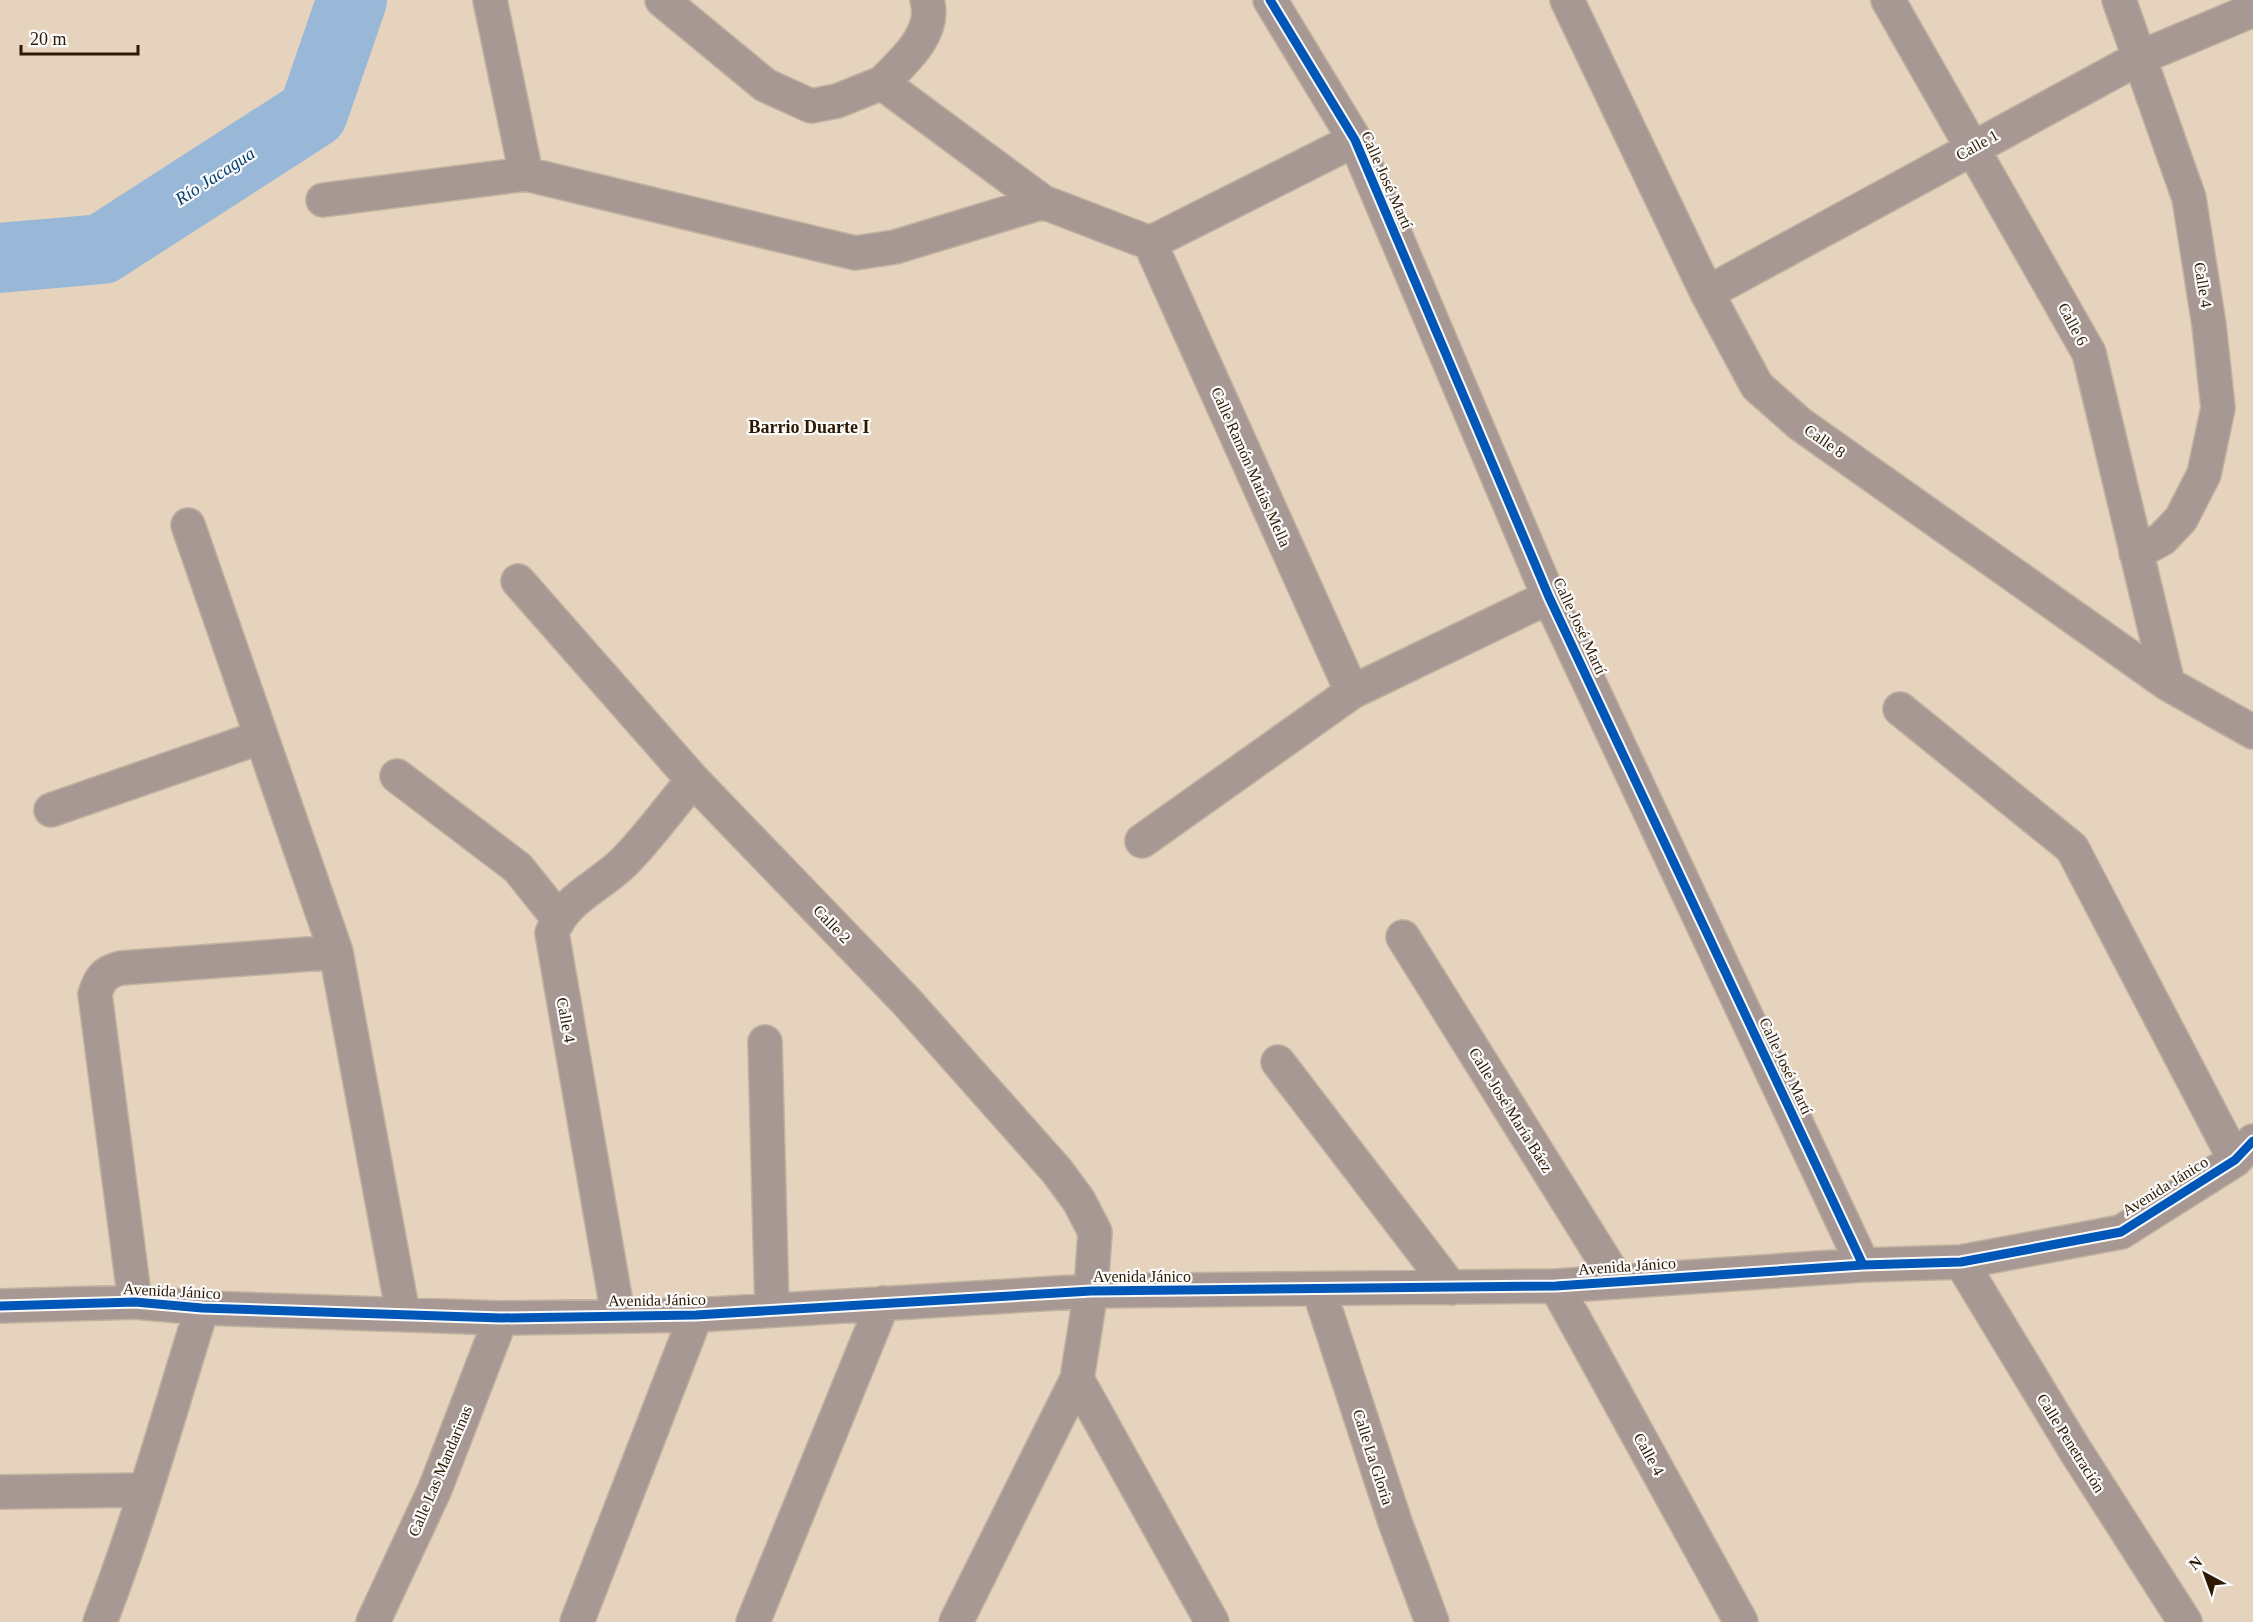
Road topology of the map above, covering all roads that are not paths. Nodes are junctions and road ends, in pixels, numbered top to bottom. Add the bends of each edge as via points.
1 (490, 0) edge
2 (662, 0) edge
3 (927, 0) edge
4 (1270, 0) edge
5 (1888, 0) edge
6 (2119, 0) edge
7 (1570, 1) edge
8 (2253, 10) edge
9 (2141, 57) junction
10 (882, 83) junction
11 (1354, 140) junction
12 (1971, 149) junction
13 (526, 174) junction
14 (323, 200) dead end
15 (1043, 202) junction
16 (1150, 243) junction
17 (1707, 292) junction
18 (188, 525) dead end
19 (2136, 553) junction
20 (518, 581) dead end
21 (1549, 597) junction
22 (2168, 684) junction
23 (1352, 692) junction
24 (1900, 710) dead end
25 (2253, 732) edge
26 (261, 737) junction
27 (397, 776) dead end
28 (693, 780) junction
29 (51, 810) dead end
30 (1142, 841) dead end
31 (558, 918) junction
32 (1403, 938) dead end
33 (336, 952) junction
34 (765, 1041) dead end
35 (1278, 1062) dead end
36 (2244, 1150) edge
37 (1961, 1262) junction
38 (1863, 1265) junction
39 (1618, 1282) junction
40 (1556, 1286) junction
41 (1451, 1288) junction
42 (1318, 1290) junction
43 (1091, 1291) junction
44 (135, 1302) junction
45 (883, 1303) junction
46 (0, 1306) edge
47 (202, 1308) junction
48 (772, 1310) junction
49 (403, 1314) junction
50 (618, 1315) junction
51 (696, 1315) junction
52 (501, 1318) junction
53 (1077, 1379) junction
54 (144, 1490) junction
55 (0, 1492) edge
56 (100, 1622) edge
57 (373, 1622) edge
58 (577, 1622) edge
59 (753, 1622) edge
60 (956, 1622) edge
61 (1212, 1622) edge
62 (1432, 1622) edge
63 (1742, 1622) edge
64 (2185, 1622) edge

1 - 13 street
2 - 10 street via 765,85 811,106 837,101
3 - 10 street via 929,9 918,48
4 - 11 street, Calle José Martí
5 - 12 street, Calle 6
6 - 9 street, Calle 4
7 - 17 street, Calle 8
8 - 9 street, Calle 1
9 - 12 street, Calle 1
9 - 19 street, Calle 4 via 2189,198 2218,408 2204,474 2181,519 2162,539
10 - 15 street
11 - 16 street
11 - 21 street, Calle José Martí
12 - 17 street, Calle 1
12 - 19 street, Calle 6 via 2089,353
13 - 14 street
13 - 15 street via 855,253 896,247
15 - 16 street
16 - 23 street, Calle Ramón Matías Mella
17 - 22 street, Calle 8 via 1757,386 1778,406
18 - 26 street
19 - 22 street, Calle 6
20 - 28 street, Calle 2
21 - 23 street
21 - 38 street, Calle José Martí
22 - 25 street, Calle 8
23 - 30 street
24 - 36 street via 2072,848
26 - 29 street
26 - 33 street
27 - 31 street via 518,868
28 - 31 street via 622,864 578,896
28 - 43 street, Calle 2 via 906,1001 1057,1172 1079,1201 1095,1232
31 - 50 street, Calle 4 via 552,933 553,950
32 - 39 street, Calle José María Báez
33 - 44 street via 121,968 107,971 99,980 95,994
33 - 49 street
34 - 48 street
35 - 41 street
36 - 37 street, Avenida Jánico via 2121,1232
37 - 38 street, Avenida Jánico
37 - 64 street, Calle Penetración
38 - 39 street, Avenida Jánico
39 - 40 street, Avenida Jánico
40 - 41 street, Avenida Jánico
40 - 63 street, Calle 4
41 - 42 street, Avenida Jánico
42 - 43 street, Avenida Jánico
42 - 62 street, Calle La Gloria
43 - 45 street, Avenida Jánico
43 - 53 street, Calle 2
44 - 46 street, Avenida Jánico
44 - 47 street, Avenida Jánico
45 - 48 street, Avenida Jánico
45 - 59 street
47 - 49 street, Avenida Jánico
47 - 54 street
48 - 51 street, Avenida Jánico
49 - 52 street, Avenida Jánico
50 - 51 street, Avenida Jánico
50 - 52 street, Avenida Jánico
51 - 58 street
52 - 57 street, Calle Las Mandarinas via 435,1489
53 - 60 street, Calle 2
53 - 61 street
54 - 55 street
54 - 56 street via 131,1542

